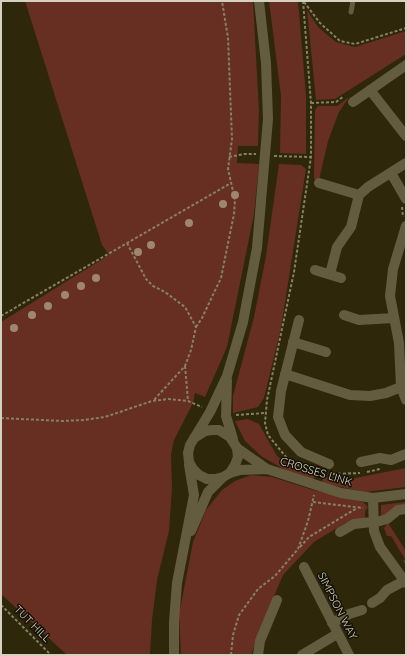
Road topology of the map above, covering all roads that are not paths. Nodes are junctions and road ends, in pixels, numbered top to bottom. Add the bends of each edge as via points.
1 (259, 1) edge
2 (353, 1) edge
3 (351, 12) dead end
4 (406, 65) edge
5 (370, 90) junction
6 (353, 102) dead end
7 (406, 136) edge
8 (406, 163) edge
9 (391, 174) junction
10 (319, 183) dead end
11 (359, 195) junction
12 (406, 199) edge
13 (406, 226) edge
14 (316, 270) dead end
15 (330, 274) junction
16 (341, 278) dead end
17 (344, 315) dead end
18 (394, 318) junction
19 (299, 320) dead end
20 (293, 342) junction
21 (326, 352) dead end
22 (285, 374) junction
23 (227, 376) junction
24 (404, 386) edge
25 (406, 400) edge
26 (194, 438) junction
27 (235, 445) junction
28 (406, 454) edge
29 (189, 462) junction
30 (361, 462) dead end
31 (329, 464) dead end
32 (267, 469) junction
33 (227, 475) junction
34 (406, 494) edge
35 (372, 498) junction
36 (406, 509) edge
37 (372, 522) junction
38 (340, 532) dead end
39 (185, 544) junction
40 (304, 567) dead end
41 (405, 582) edge
42 (277, 600) dead end
43 (372, 603) dead end
44 (362, 610) dead end
45 (332, 623) junction
46 (337, 634) junction
47 (174, 655) edge
48 (258, 655) edge
49 (302, 655) edge
50 (349, 655) edge

1 - 23 street via 266,63 266,155 257,248 243,322
2 - 3 lane
4 - 5 street
5 - 6 street
5 - 7 street
8 - 9 street
9 - 11 street
9 - 12 street
10 - 11 street
11 - 15 street via 351,227 337,247
13 - 18 street via 393,269 390,296
14 - 15 street
15 - 16 street
17 - 18 street via 359,320
18 - 24 street
19 - 20 street
20 - 21 street
20 - 22 street
22 - 24 street via 350,395 370,396
22 - 31 street via 278,417 285,435 301,452
23 - 26 street
23 - 27 street via 227,425
24 - 25 street
26 - 27 street via 205,431 218,430 230,437
26 - 29 street via 188,453
27 - 32 street
27 - 33 street via 236,461
28 - 30 street via 391,460 380,458
29 - 33 street via 192,469 203,477 215,480
29 - 39 street via 194,495
32 - 33 street via 240,470
32 - 35 street, CROSSES LINK via 341,493
33 - 39 street via 208,492
34 - 35 street, CROSSES LINK
35 - 37 street
36 - 37 street via 398,510 387,519
37 - 38 street via 354,524
37 - 41 street via 380,547
39 - 47 street via 175,598
40 - 45 street, SIMPSON WAY
41 - 43 street via 387,590
42 - 48 street via 260,641
44 - 45 street
45 - 46 street, SIMPSON WAY
46 - 49 street
46 - 50 street, SIMPSON WAY

